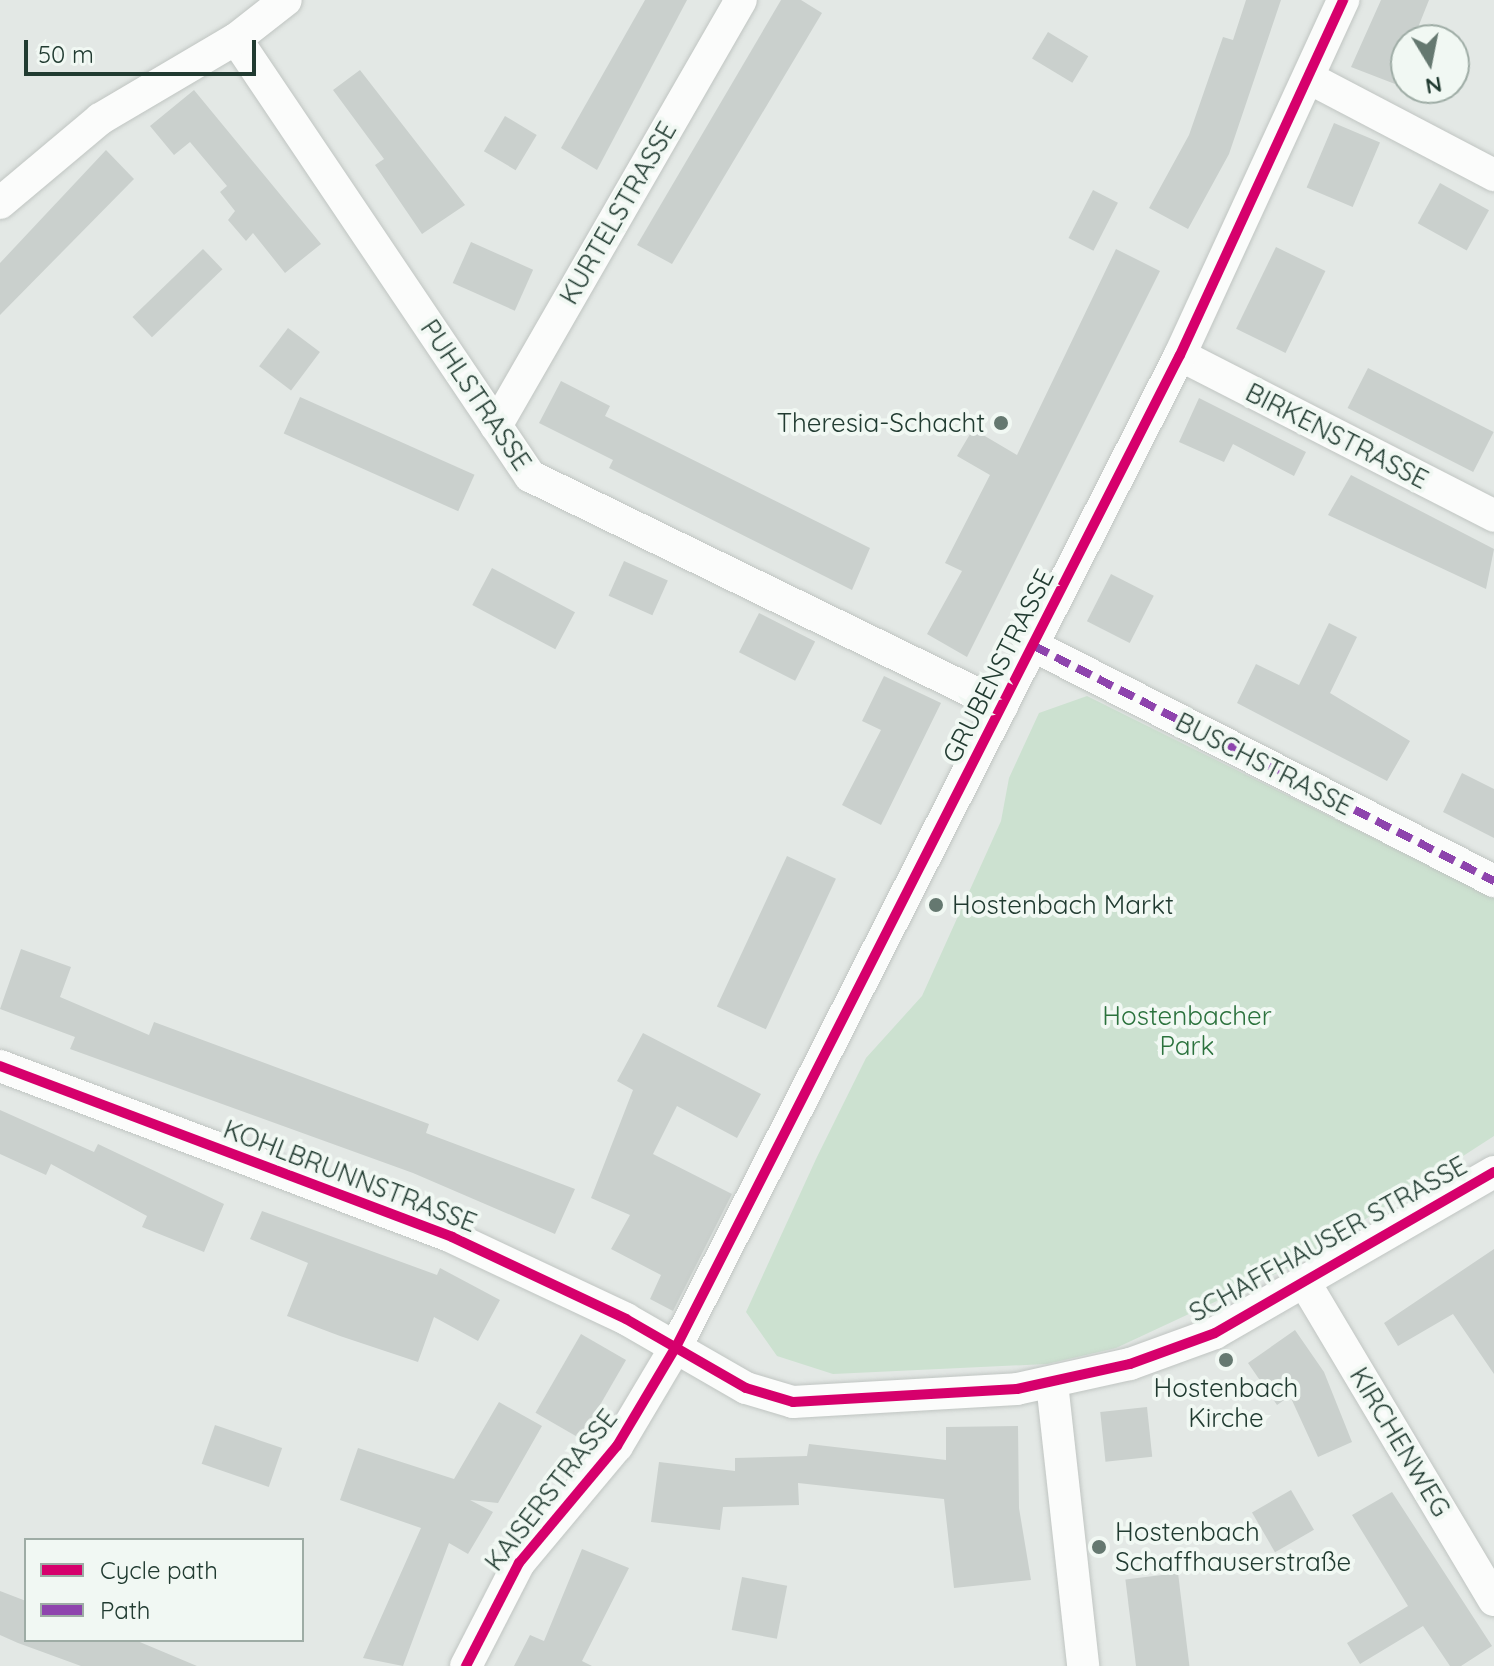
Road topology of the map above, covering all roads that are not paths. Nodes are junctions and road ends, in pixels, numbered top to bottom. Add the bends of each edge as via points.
1 (286, 0) edge
2 (741, 0) edge
3 (1343, 0) edge
4 (236, 39) junction
5 (1311, 79) junction
6 (1494, 175) edge
7 (0, 203) edge
8 (1180, 355) junction
9 (496, 426) junction
10 (1494, 516) edge
11 (1034, 646) junction
12 (1002, 706) junction
13 (1494, 881) edge
14 (0, 1066) edge
15 (1494, 1172) edge
16 (1305, 1283) junction
17 (677, 1345) junction
18 (1052, 1383) junction
19 (1494, 1600) edge
20 (466, 1666) edge
21 (1083, 1666) edge

1 - 4 street
2 - 9 street, KURTELSTRASSE
3 - 5 street, GRUBENSTRASSE
4 - 7 street via 100,119
4 - 9 street, PUHLSTRASSE
5 - 6 street
5 - 8 street, GRUBENSTRASSE
8 - 10 street, BIRKENSTRASSE
8 - 11 street, GRUBENSTRASSE
9 - 12 street, PUHLSTRASSE via 530,476
11 - 12 street, GRUBENSTRASSE
11 - 13 street, BUSCHSTRASSE
12 - 17 street, GRUBENSTRASSE
14 - 17 street, KOHLBRUNNSTRASSE via 452,1237
15 - 16 street, SCHAFFHAUSER STRASSE
16 - 18 street, SCHAFFHAUSER STRASSE via 1215,1333
16 - 19 street, KIRCHENWEG
17 - 18 street, SCHAFFHAUSER STRASSE via 746,1388 793,1402
17 - 20 street, KAISERSTRASSE via 617,1446 510,1576
18 - 21 street

